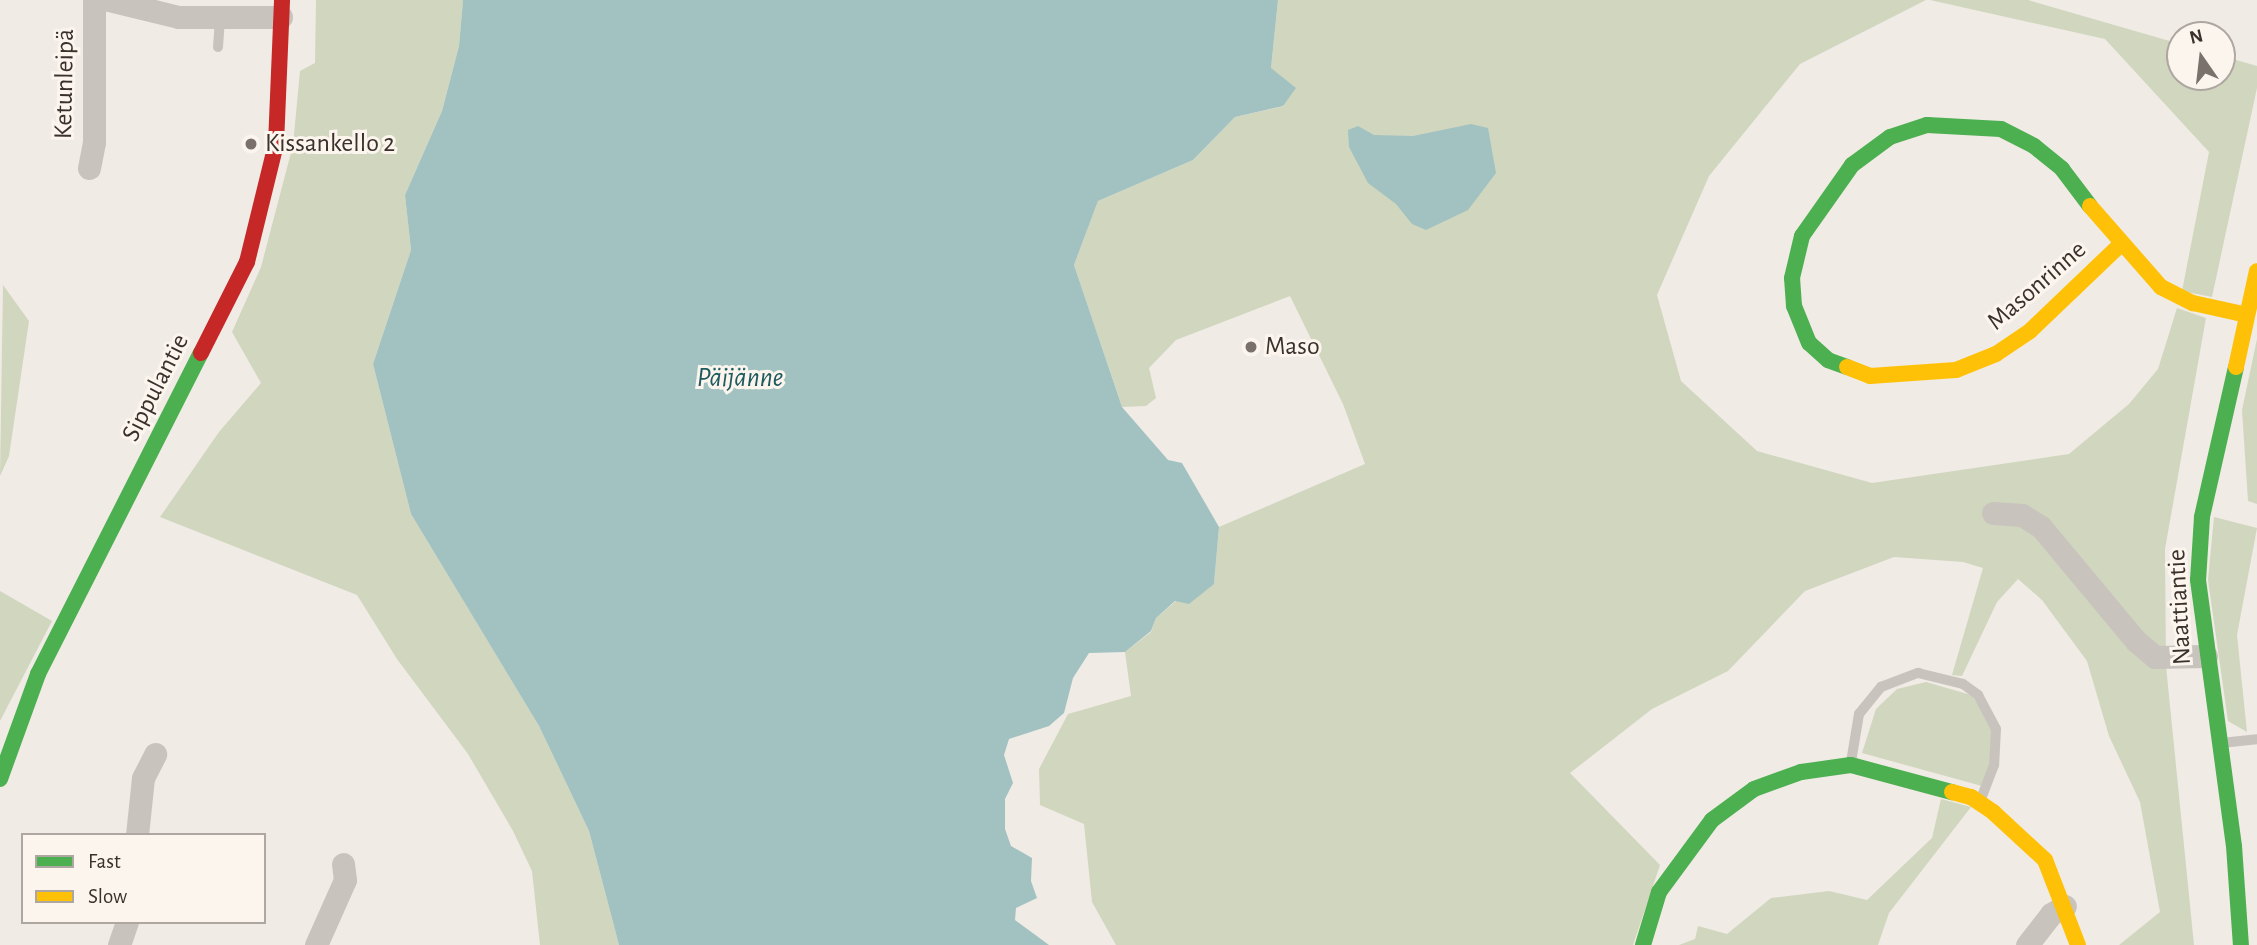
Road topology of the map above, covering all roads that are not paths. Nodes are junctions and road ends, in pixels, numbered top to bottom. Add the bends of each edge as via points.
1 (94, 0) edge
2 (109, 0) edge
3 (281, 9) edge
4 (220, 19) junction
5 (218, 47) dead end
6 (89, 168) dead end
7 (2120, 246) junction
8 (2257, 271) edge
9 (2247, 315) junction
10 (1993, 513) dead end
11 (2206, 656) junction
12 (2257, 738) edge
13 (2218, 743) junction
14 (155, 754) dead end
15 (1851, 765) junction
16 (0, 779) edge
17 (1979, 802) junction
18 (137, 833) edge
19 (343, 864) dead end
20 (2065, 906) junction
21 (126, 924) edge
22 (119, 945) edge
23 (316, 945) edge
24 (1643, 945) edge
25 (2027, 945) edge
26 (2078, 945) edge
27 (2241, 945) edge

1 - 6 street, Ketunleipä
2 - 4 street via 179,17
3 - 4 street
3 - 16 street, Sippulantie via 276,144 247,262 38,674
4 - 5 lane
7 - 7 street, Masonrinne via 2062,169 2034,146 2001,129 1927,125 1890,137 1852,165 1823,201 1802,236 1792,278 1794,306 1809,343 1828,360 1870,376 1956,370 1996,354 2031,331
7 - 9 street, Masonrinne via 2161,287 2193,303
8 - 9 street, Naattiantie
9 - 11 street, Naattiantie via 2203,517 2198,580
10 - 11 street via 2022,515 2041,527 2136,641 2155,657
11 - 13 street, Naattiantie
12 - 13 lane
13 - 27 street, Naattiantie via 2234,846
14 - 18 street via 143,778
15 - 17 street
15 - 17 lane via 1859,715 1881,687 1918,673 1963,684 1978,695 1996,729 1994,765
15 - 24 street via 1801,772 1755,789 1712,820 1659,892
17 - 20 street via 2045,860
19 - 23 street via 345,880
20 - 25 street via 2051,914
20 - 26 street
21 - 22 street

